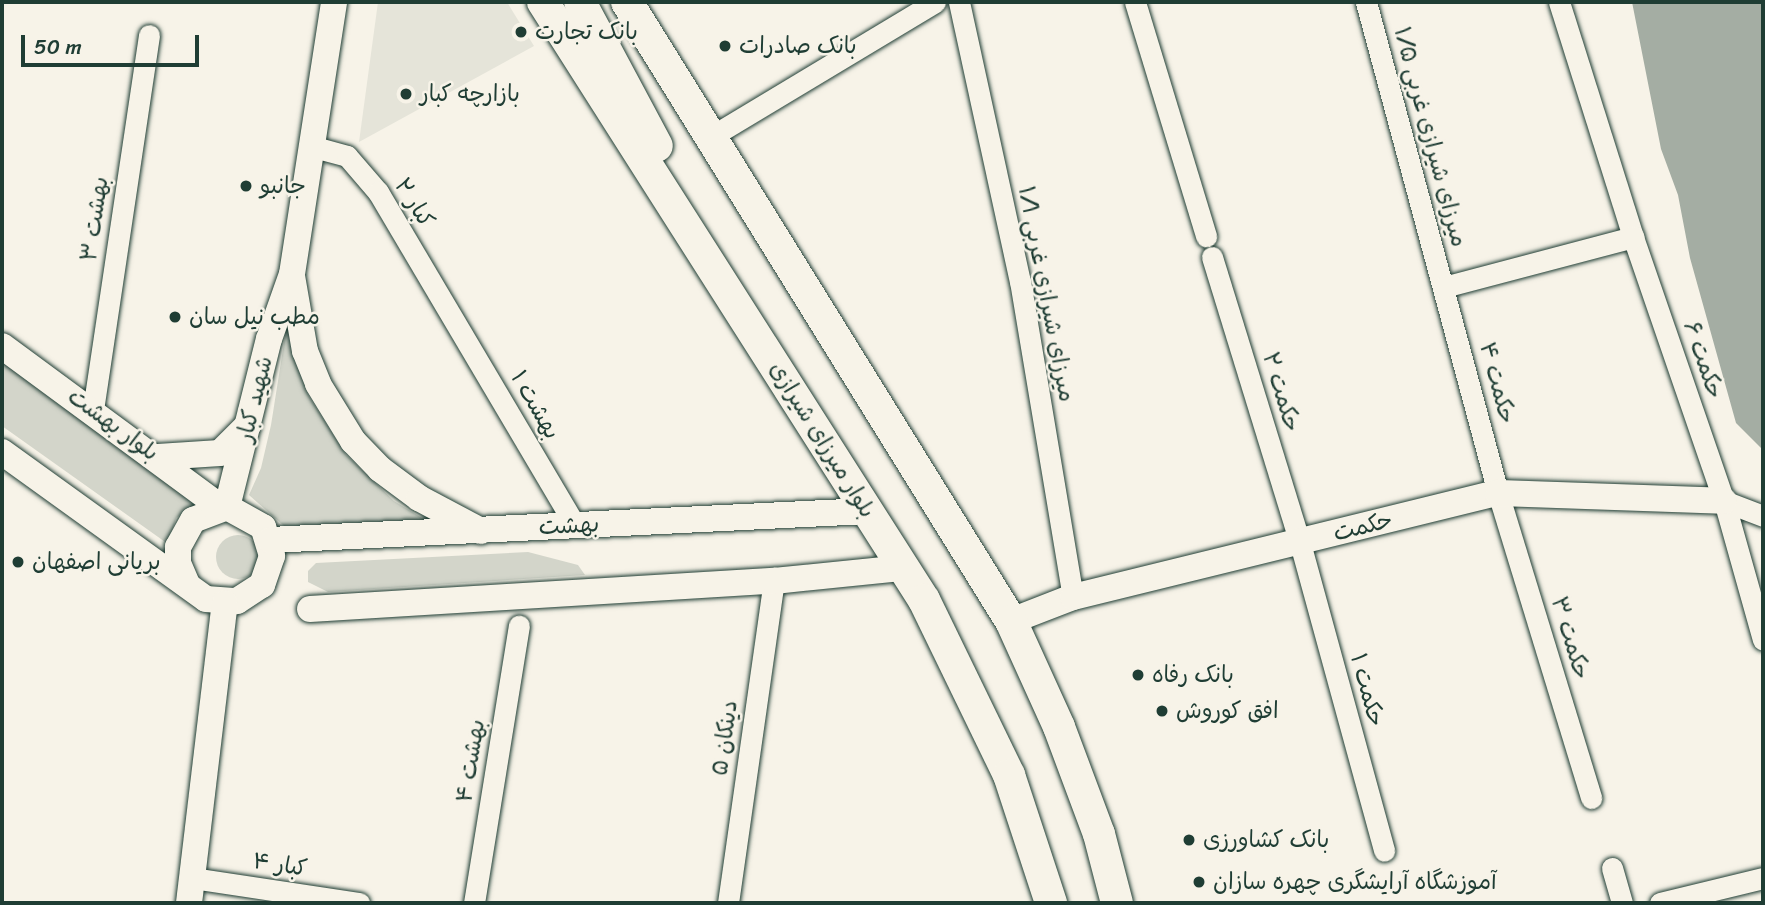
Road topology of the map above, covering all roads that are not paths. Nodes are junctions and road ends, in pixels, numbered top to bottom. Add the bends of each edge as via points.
1 (334, 2) edge
2 (543, 2) edge
3 (627, 2) edge
4 (935, 2) edge
5 (959, 2) edge
6 (1135, 2) edge
7 (1366, 2) edge
8 (1559, 2) edge
9 (587, 12) edge
10 (149, 35) dead end
11 (712, 136) junction
12 (314, 147) junction
13 (1633, 237) junction
14 (292, 274) junction
15 (1444, 287) junction
16 (449, 311) joint
17 (742, 313) junction
18 (2, 346) edge
19 (93, 410) junction
20 (249, 424) junction
21 (2, 452) edge
22 (158, 457) junction
23 (1498, 493) junction
24 (1724, 501) junction
25 (224, 508) junction
26 (868, 511) junction
27 (1763, 516) edge
28 (575, 525) junction
29 (481, 531) junction
30 (270, 540) junction
31 (1300, 543) junction
32 (903, 568) junction
33 (774, 581) junction
34 (187, 584) junction
35 (1073, 597) junction
36 (225, 603) junction
37 (310, 609) dead end
38 (1011, 621) junction
39 (519, 626) dead end
40 (1763, 640) edge
41 (1591, 798) dead end
42 (1384, 851) dead end
43 (1612, 868) dead end
44 (1763, 877) edge
45 (191, 890) edge
46 (359, 903) edge
47 (474, 903) edge
48 (728, 903) edge
49 (1051, 903) edge
50 (1117, 903) edge
51 (1622, 903) edge
52 (1660, 903) edge

1 - 12 street, شهید کبار
2 - 17 main road, بلوار میرزای شیرازی
3 - 11 main road
4 - 11 street
5 - 35 street, ۱/۱ میرزای شیرازی غربی via 1020,281
6 - 31 street, ۲ حکمت
7 - 15 street, ۱/۵ میرزای شیرازی غربی
8 - 13 street, ۶ حکمت
9 - 17 main road
10 - 19 street, ۳ بهشت
11 - 38 main road
12 - 14 street, شهید کبار
12 - 16 street, ۲ کبار via 347,156 378,192
13 - 15 street
13 - 24 street, ۶ حکمت
14 - 20 street, شهید کبار via 269,339
14 - 29 street via 306,351 318,384 353,441 380,469 419,498
15 - 23 street, ۴ حکمت
16 - 28 street, ۱ بهشت
17 - 26 main road, بلوار میرزای شیرازی
18 - 19 street, بلوار بهشت
19 - 22 street, بلوار بهشت
20 - 22 street via 220,453
20 - 25 street, شهید کبار
21 - 34 street
22 - 25 street, بلوار بهشت
23 - 24 street, حکمت
23 - 31 street, حکمت
23 - 41 street, ۳ حکمت
24 - 27 street
24 - 40 street, ۶ حکمت
25 - 30 street via 251,516
25 - 34 street via 200,516 183,532 178,564
26 - 28 street, بهشت
26 - 32 main road, بلوار میرزای شیرازی
28 - 29 street, بهشت
29 - 30 street, بهشت
30 - 36 street via 271,564 262,585 251,596
31 - 35 street, حکمت
31 - 42 street, ۱ حکمت
32 - 33 street
32 - 49 main road, بلوار میرزای شیرازی via 924,600 1009,775
33 - 37 street
33 - 48 street, ۵ دینکان
34 - 36 street via 206,599
35 - 38 street, حکمت
36 - 45 street
38 - 50 main road via 1059,727 1099,834
39 - 47 street, ۴ بهشت
43 - 51 street
44 - 52 street
45 - 46 street, ۴ کبار

